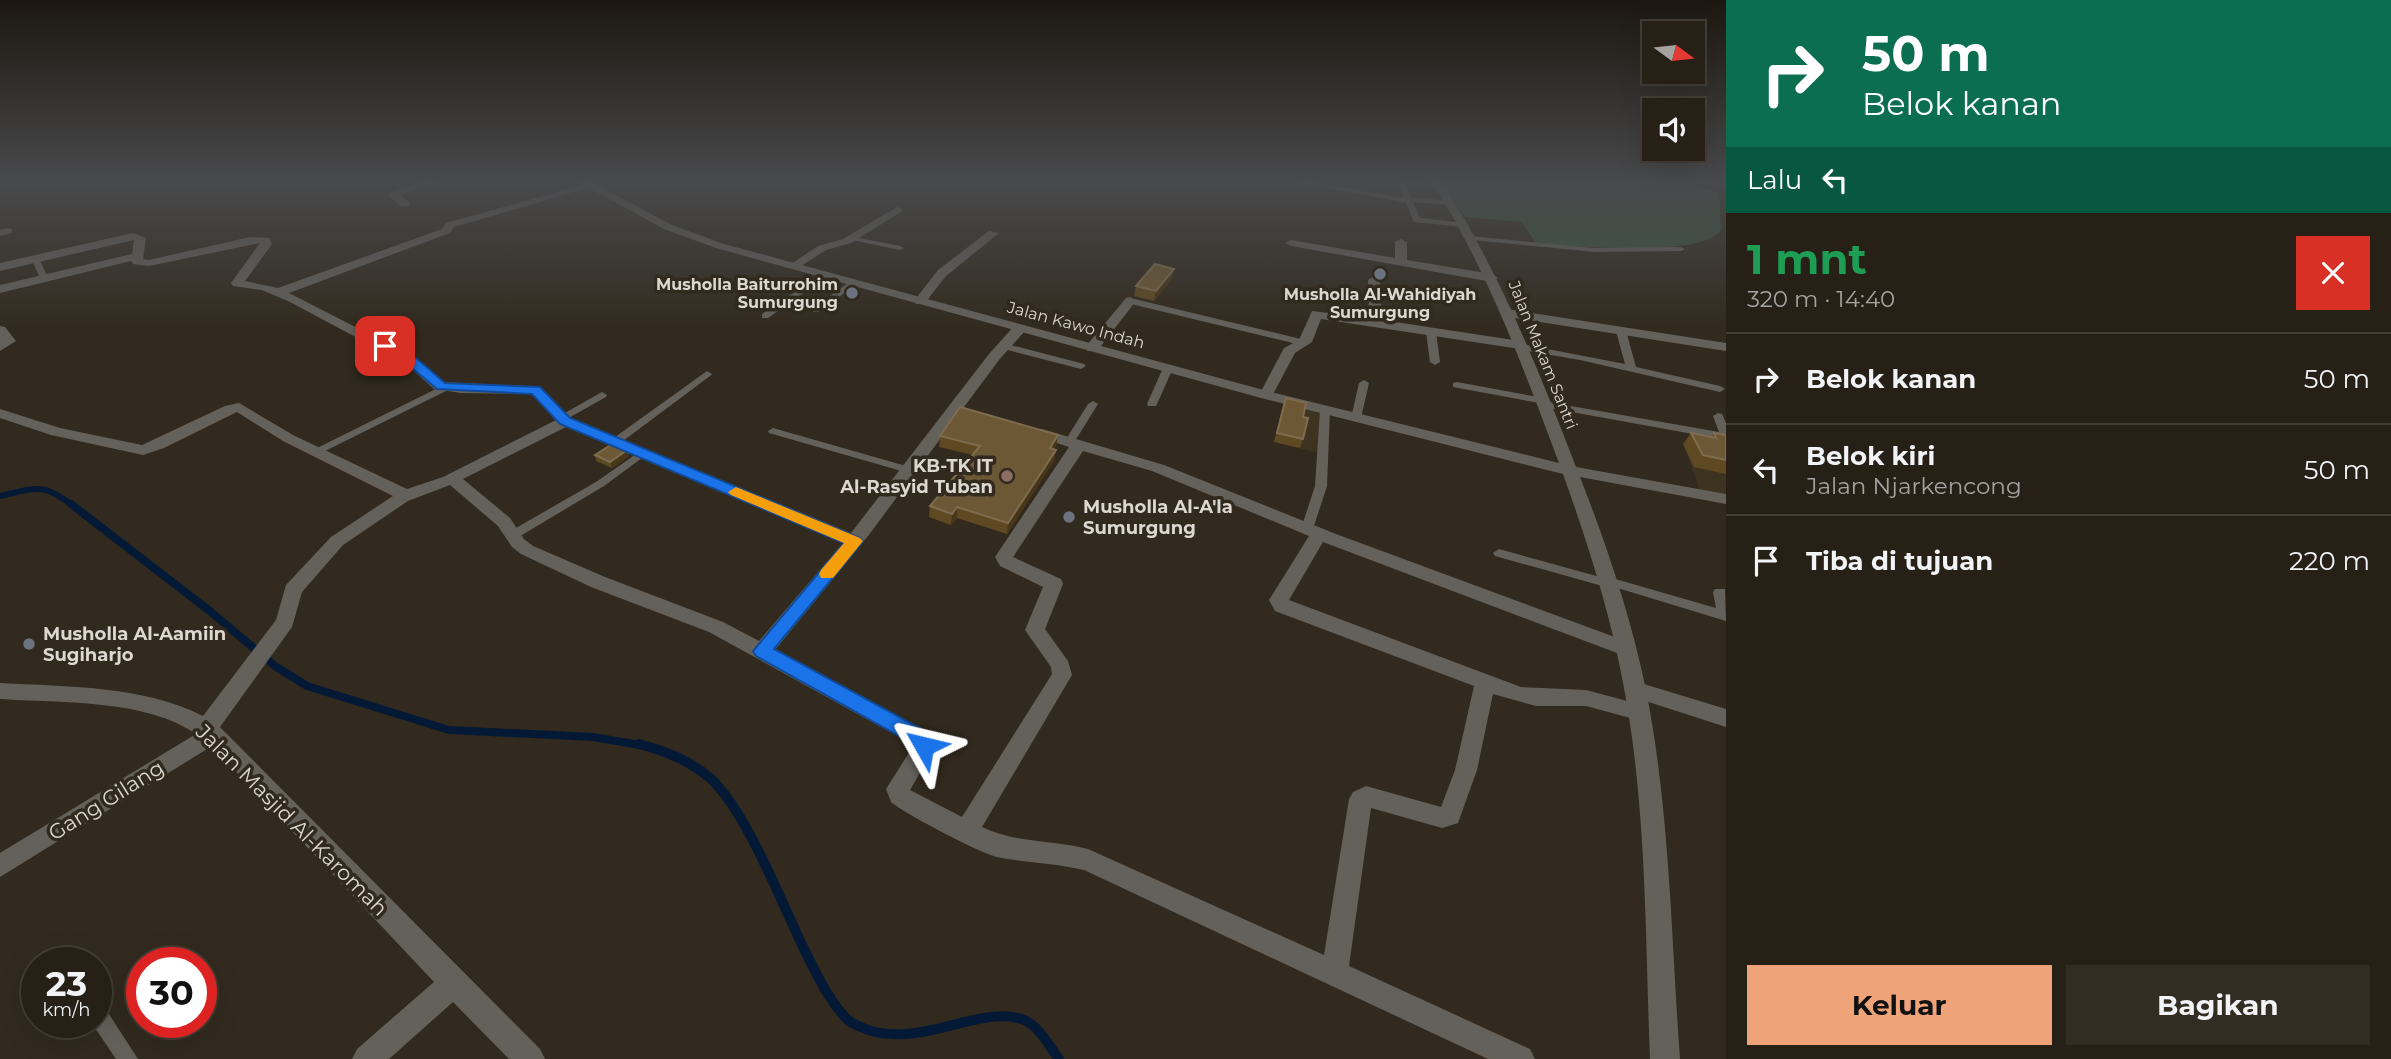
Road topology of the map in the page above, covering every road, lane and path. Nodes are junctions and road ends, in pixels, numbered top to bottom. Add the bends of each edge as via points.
1 (445, 231) edge
2 (677, 231) edge
3 (863, 231) edge
4 (1469, 231) edge
5 (993, 233) dead end
6 (852, 238) junction
7 (1473, 238) junction
8 (1401, 242) dead end
9 (1291, 243) dead end
10 (900, 248) dead end
11 (1681, 249) dead end
12 (137, 256) junction
13 (35, 258) junction
14 (1401, 263) junction
15 (794, 266) junction
16 (0, 267) edge
17 (825, 275) junction
18 (44, 278) junction
19 (1492, 278) junction
20 (1374, 280) dead end
21 (854, 283) junction
22 (0, 289) edge
23 (801, 291) junction
24 (279, 292) junction
25 (811, 293) dead end
26 (821, 296) dead end
27 (832, 299) junction
28 (919, 301) junction
29 (1130, 301) joint
30 (816, 310) dead end
31 (1507, 313) junction
32 (765, 316) dead end
33 (1376, 323) junction
34 (1020, 328) junction
35 (0, 330) edge
36 (1621, 331) junction
37 (1431, 332) junction
38 (1305, 343) junction
39 (1003, 346) junction
40 (1520, 346) junction
41 (0, 347) edge
42 (1726, 347) edge
43 (1092, 348) junction
44 (1436, 362) dead end
45 (1081, 366) dead end
46 (1168, 368) junction
47 (1631, 368) junction
48 (707, 374) dead end
49 (1364, 383) dead end
50 (1457, 385) dead end
51 (446, 387) junction
52 (1720, 388) dead end
53 (602, 395) dead end
54 (1266, 395) junction
55 (1544, 402) junction
56 (1093, 404) dead end
57 (1152, 404) dead end
58 (954, 409) junction
59 (1325, 410) junction
60 (0, 412) edge
61 (979, 416) edge
62 (1718, 416) dead end
63 (1356, 418) junction
64 (563, 419) junction
65 (1016, 426) edge
66 (773, 431) dead end
67 (1726, 437) edge
68 (615, 442) junction
69 (1074, 442) junction
70 (315, 452) junction
71 (642, 453) junction
72 (909, 470) junction
73 (1572, 471) junction
74 (451, 478) junction
75 (405, 495) junction
76 (1726, 499) edge
77 (1313, 531) junction
78 (513, 535) junction
79 (855, 541) junction
80 (1499, 553) dead end
81 (1606, 582) junction
82 (1720, 592) dead end
83 (1725, 616) edge
84 (1624, 648) junction
85 (762, 651) junction
86 (1485, 683) junction
87 (1634, 689) junction
88 (4, 694) edge
89 (1638, 712) junction
90 (1726, 718) edge
91 (209, 732) junction
92 (965, 832) junction
93 (0, 866) edge
94 (1334, 974) junction
95 (452, 984) junction
96 (112, 1036) edge
97 (128, 1059) edge
98 (367, 1059) edge
99 (530, 1059) edge
100 (1520, 1059) edge
101 (1665, 1059) edge

1 - 24 street
2 - 15 street, Jalan Kawo Indah
3 - 6 street
4 - 7 street, Jalan Makam Santri
5 - 28 street via 945,271
6 - 10 lane
6 - 15 street via 821,249
7 - 11 lane via 1595,250
7 - 19 street, Jalan Makam Santri
8 - 14 street
9 - 14 street
12 - 13 street via 140,238 133,236
12 - 18 street
12 - 24 street via 137,262 146,264 264,239 266,244 236,282
13 - 16 street
13 - 18 lane
14 - 19 street
15 - 17 street, Jalan Kawo Indah
17 - 21 street, Jalan Kawo Indah
17 - 23 lane
18 - 22 street
19 - 31 street, Jalan Makam Santri
20 - 33 street
21 - 27 lane
21 - 28 street, Jalan Kawo Indah
23 - 25 lane
23 - 32 lane
24 - 51 street via 411,361 436,384
26 - 27 lane
27 - 30 lane
28 - 34 street, Jalan Kawo Indah
29 - 38 lane
29 - 43 street
31 - 36 street
31 - 40 street, Jalan Makam Santri
33 - 37 street
33 - 38 street via 1317,314
34 - 39 street
34 - 43 street, Jalan Kawo Indah
35 - 41 street via 9,341
36 - 42 street
36 - 47 lane
37 - 40 street
37 - 44 lane
38 - 54 street via 1289,351
39 - 45 lane
39 - 58 street
40 - 47 lane
40 - 55 street, Jalan Makam Santri
43 - 46 street, Jalan Kawo Indah
46 - 54 street, Jalan Kawo Indah
46 - 57 lane
47 - 52 lane
48 - 68 lane
49 - 63 lane
50 - 55 lane
51 - 64 street via 536,390
51 - 70 lane
53 - 64 lane
54 - 59 street, Jalan Kawo Indah
55 - 67 lane
55 - 73 street, Jalan Makam Santri
56 - 69 lane
58 - 61 street
58 - 72 street
59 - 63 street, Jalan Kawo Indah
59 - 77 lane via 1321,486
60 - 70 street via 56,432 143,450 237,407
62 - 67 lane
63 - 73 street, Jalan Kawo Indah
64 - 68 street
64 - 74 street
65 - 69 street
66 - 72 lane
68 - 71 street
69 - 77 street via 1167,471
69 - 92 street via 1004,557 1054,584 1035,630 1061,666 1062,675
70 - 75 street
71 - 78 lane
71 - 79 street
72 - 79 street
73 - 76 street, Jalan Kawo Indah
73 - 81 street, Jalan Makam Santri
74 - 75 street
74 - 78 street
75 - 91 street via 328,550 291,592 281,628
77 - 84 street
77 - 86 street via 1279,600 1282,606
78 - 85 street via 522,547 576,573 709,624
79 - 85 street
80 - 81 lane
81 - 83 lane
81 - 84 street, Jalan Makam Santri
82 - 83 lane
84 - 87 street, Jalan Makam Santri
85 - 92 street via 920,738 923,749 900,786 900,796
86 - 89 street via 1526,697 1586,698
86 - 94 street via 1466,770 1450,816 1442,818 1368,796 1361,799
87 - 89 street, Jalan Makam Santri
87 - 90 street
88 - 91 street, Jalan Masjid Al-Karomah via 142,704 174,712
89 - 101 street, Jalan Makam Santri via 1650,806
91 - 93 street, Gang Gilang
91 - 95 street, Jalan Masjid Al-Karomah
92 - 94 street via 996,846 1088,860
94 - 100 street
95 - 98 street
95 - 99 street, Jalan Masjid Al-Karomah
96 - 97 lane

